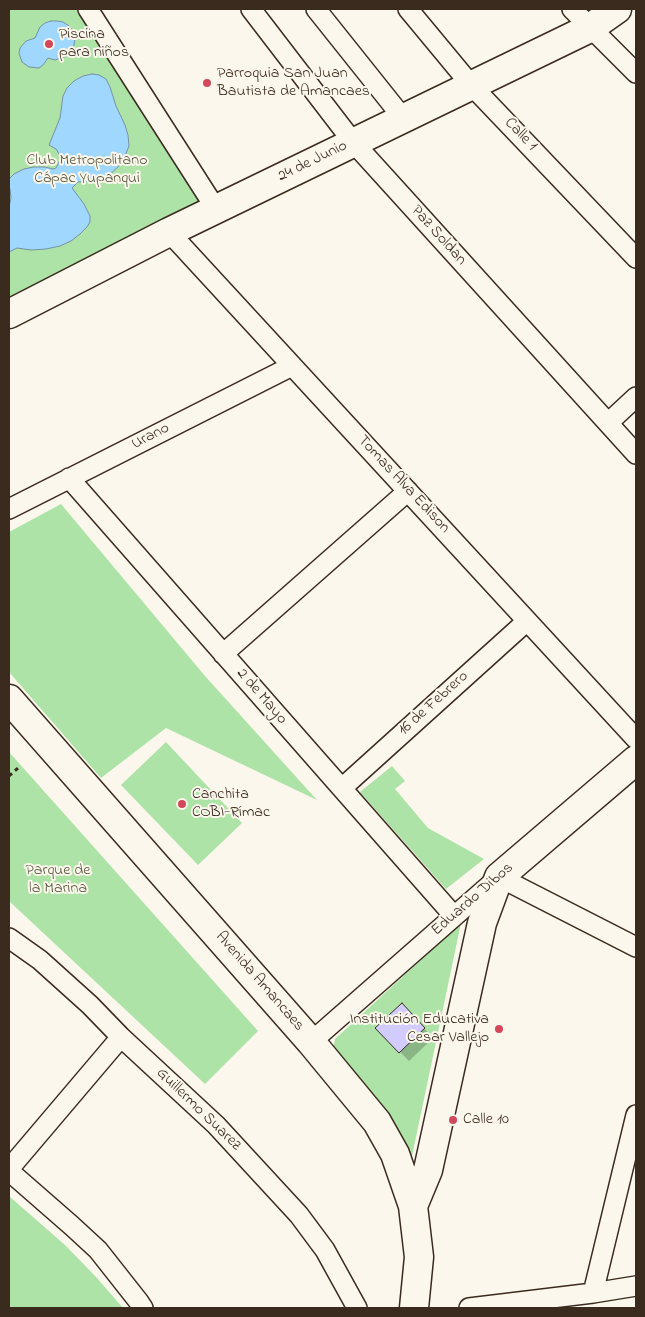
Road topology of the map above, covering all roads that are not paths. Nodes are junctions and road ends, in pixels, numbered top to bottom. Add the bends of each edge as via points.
1 (89, 9) edge
2 (251, 9) edge
3 (316, 9) edge
4 (408, 9) edge
5 (617, 9) edge
6 (581, 18) edge
7 (636, 73) edge
8 (471, 85) junction
9 (403, 118) junction
10 (353, 142) junction
11 (216, 209) junction
12 (169, 232) junction
13 (636, 258) edge
14 (9, 314) edge
15 (292, 366) junction
16 (636, 398) edge
17 (608, 423) junction
18 (636, 454) edge
19 (68, 478) junction
20 (408, 491) junction
21 (9, 508) edge
22 (527, 621) junction
23 (223, 654) junction
24 (9, 698) edge
25 (636, 739) edge
26 (636, 760) edge
27 (342, 788) junction
28 (499, 877) junction
29 (454, 916) junction
30 (9, 938) edge
31 (636, 947) edge
32 (121, 1037) junction
33 (311, 1042) junction
34 (636, 1115) edge
35 (9, 1170) edge
36 (413, 1206) junction
37 (636, 1286) edge
38 (593, 1293) junction
39 (143, 1308) edge
40 (357, 1308) edge
41 (414, 1308) edge
42 (469, 1308) edge

1 - 11 street
2 - 10 street, Paz Soldan
3 - 9 street
4 - 8 street, Calle 1
5 - 6 street, 24 de Junio
6 - 7 street
6 - 8 street, 24 de Junio
8 - 9 street, 24 de Junio
8 - 13 street, Calle 1
9 - 10 street, 24 de Junio
10 - 11 street, 24 de Junio
10 - 17 street, Paz Soldan
11 - 12 street, 24 de Junio
12 - 14 street, 24 de Junio
12 - 15 street, Tomas Alva Edison
15 - 19 street, Urano
15 - 20 street, Tomas Alva Edison
16 - 17 street
17 - 18 street, Paz Soldan
19 - 21 street, Urano
19 - 23 street, 2 de Mayo
20 - 22 street, Tomas Alva Edison
20 - 23 street
22 - 25 street, Tomas Alva Edison
22 - 27 street, 16 de Febrero
23 - 27 street, 2 de Mayo
24 - 33 street, Avenida Amancaes
26 - 28 street, Eduardo Dibos
27 - 29 street, 2 de Mayo
28 - 29 street, Eduardo Dibos
28 - 31 street
28 - 36 street via 482,923 428,1170
29 - 33 street, Eduardo Dibos
30 - 32 street, Guillermo Suarez via 40,960
32 - 35 street
32 - 40 street, Guillermo Suarez via 216,1124 299,1215 325,1250
33 - 36 street, Avenida Amancaes via 377,1122 395,1154
34 - 38 street
35 - 39 street via 98,1250
36 - 41 street, Avenida Amancaes via 420,1257
37 - 38 street
38 - 42 street

